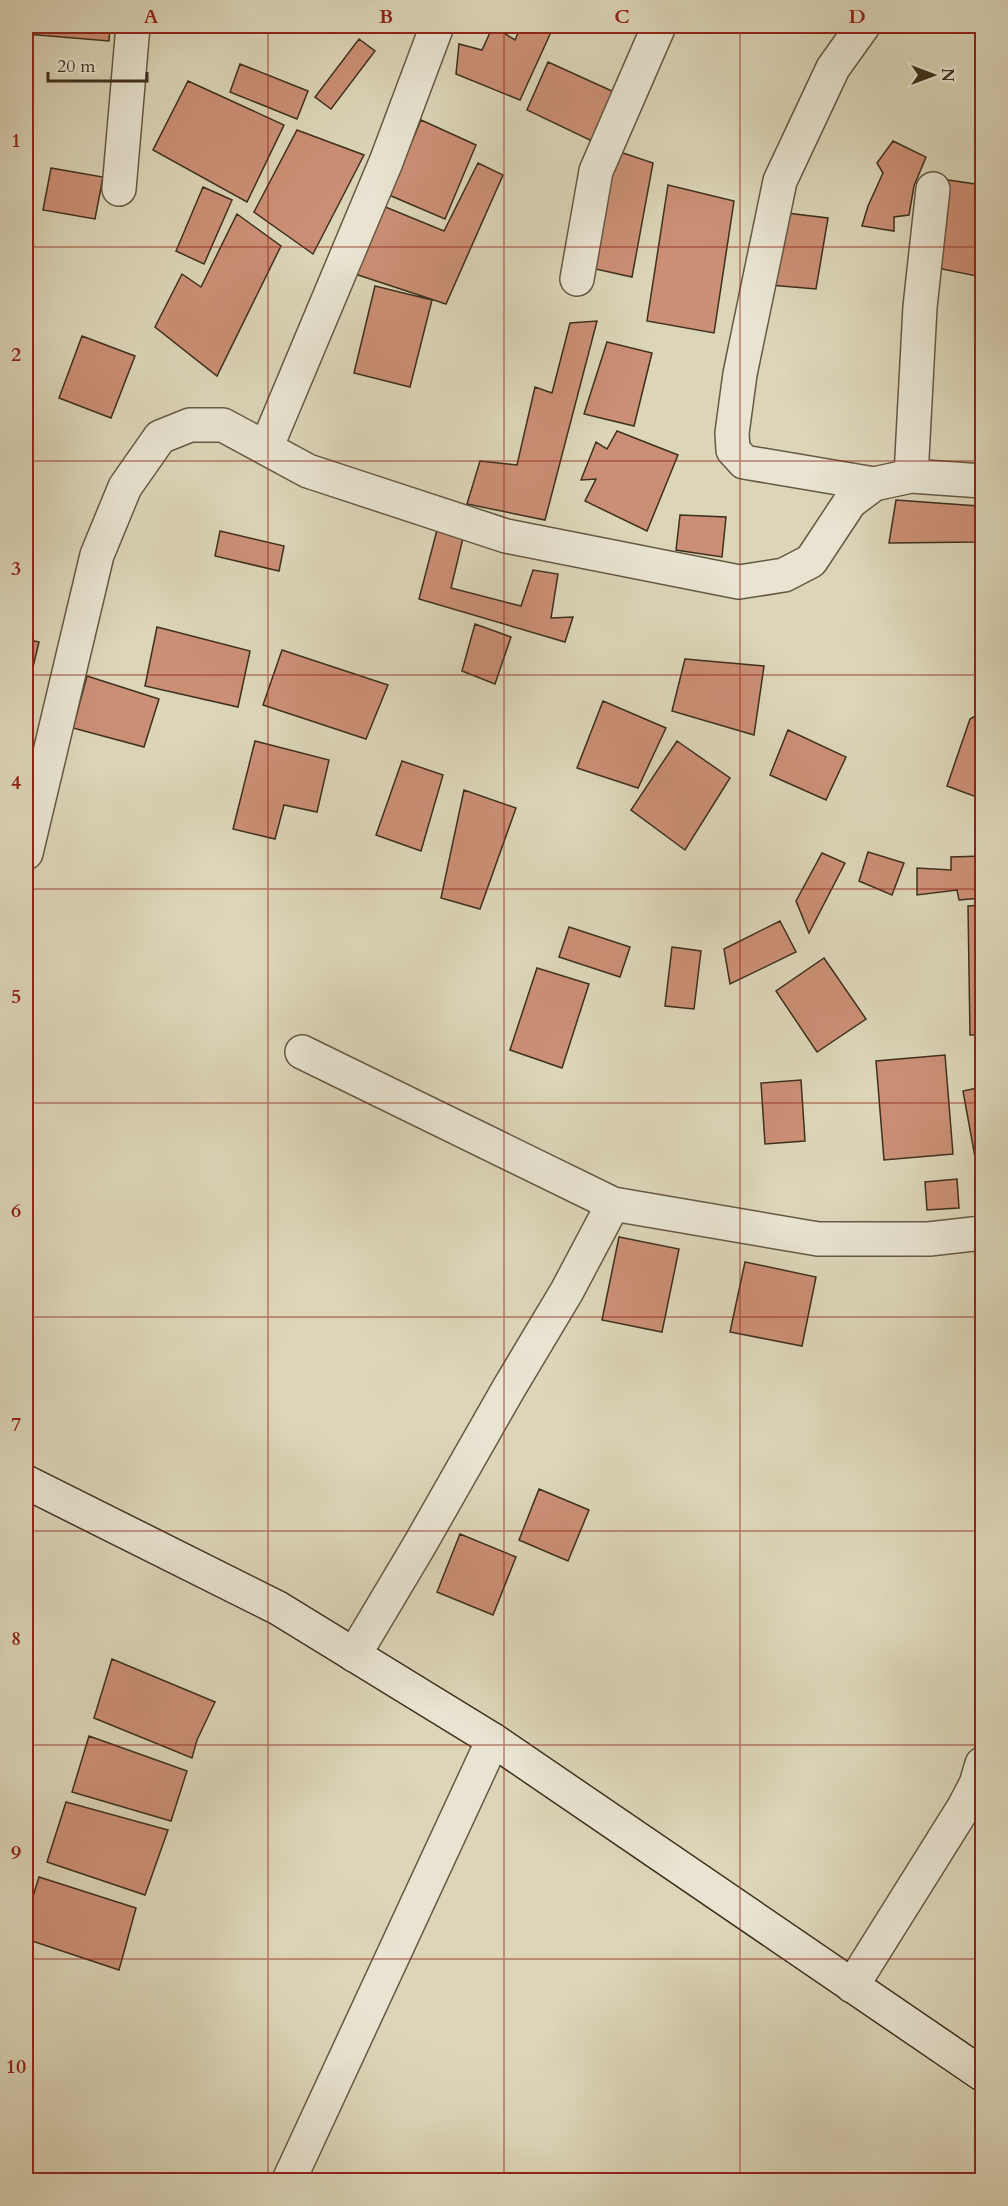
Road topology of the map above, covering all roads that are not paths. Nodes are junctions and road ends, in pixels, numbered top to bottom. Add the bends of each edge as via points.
1 (133, 26) edge
2 (437, 26) edge
3 (659, 26) edge
4 (862, 26) edge
5 (119, 189) dead end
6 (933, 189) dead end
7 (577, 279) dead end
8 (266, 448) junction
9 (911, 476) junction
10 (982, 481) edge
11 (874, 484) junction
12 (26, 853) edge
13 (302, 1052) dead end
14 (613, 1204) junction
15 (982, 1233) edge
16 (26, 1482) edge
17 (354, 1655) junction
18 (493, 1740) junction
19 (982, 1764) edge
20 (852, 1986) junction
21 (982, 2074) edge
22 (289, 2181) edge

1 - 5 street
2 - 8 street via 386,162
3 - 7 street via 596,171
4 - 11 street via 833,68 780,181 740,374 732,433 733,450 744,462
6 - 9 street via 920,307
8 - 11 street via 308,471 506,536 739,582 784,575 811,561 850,502
8 - 12 street via 223,425 190,425 160,437 125,487 97,555
9 - 10 street
9 - 11 street
13 - 14 street
14 - 15 street via 818,1239 929,1239
14 - 17 street via 567,1291
16 - 17 street via 278,1608
17 - 18 street
18 - 20 street
18 - 22 street
19 - 20 street via 964,1807
20 - 21 street

